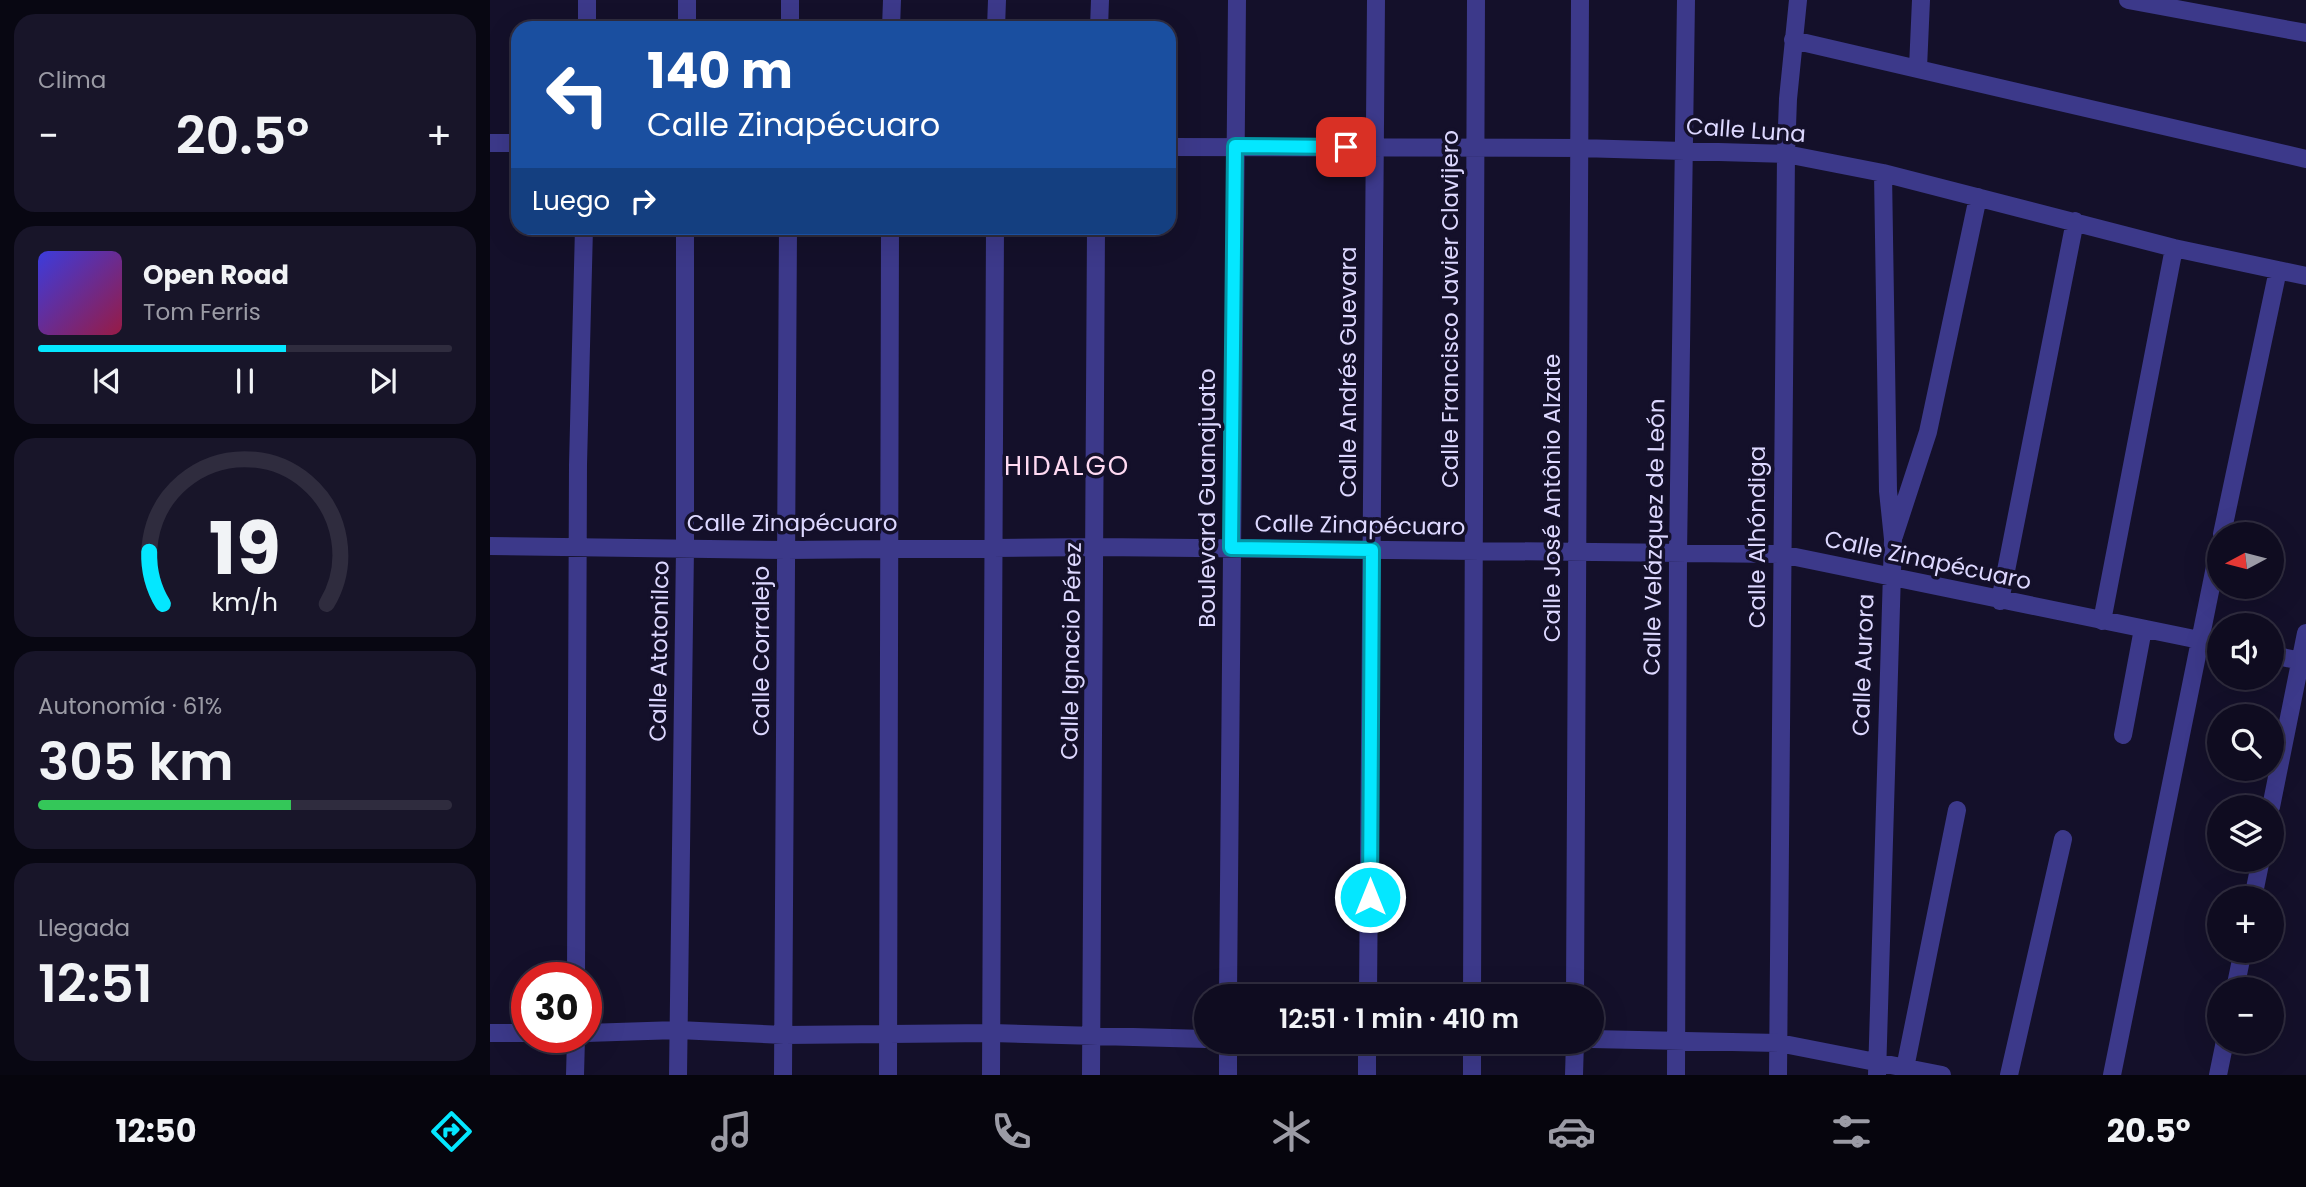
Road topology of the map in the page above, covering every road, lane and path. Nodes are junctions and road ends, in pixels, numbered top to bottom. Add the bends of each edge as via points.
1 (587, 0) edge
2 (687, 0) edge
3 (790, 0) edge
4 (892, 0) edge
5 (997, 0) edge
6 (1100, 0) edge
7 (1237, 0) edge
8 (1376, 0) edge
9 (1476, 0) edge
10 (1580, 0) edge
11 (1686, 0) edge
12 (1798, 0) edge
13 (1921, 0) edge
14 (2135, 1) edge
15 (587, 21) edge
16 (687, 21) edge
17 (790, 21) edge
18 (891, 21) edge
19 (996, 21) edge
20 (1099, 21) edge
21 (2306, 33) edge
22 (1793, 40) junction
23 (1918, 68) junction
24 (490, 142) edge
25 (511, 143) edge
26 (1235, 146) junction
27 (1176, 147) edge
28 (1374, 147) junction
29 (1475, 147) junction
30 (1579, 148) junction
31 (1684, 150) junction
32 (1786, 153) junction
33 (2306, 159) edge
34 (1883, 173) junction
35 (1978, 197) junction
36 (2075, 221) junction
37 (584, 235) edge
38 (685, 235) edge
39 (788, 235) edge
40 (890, 235) edge
41 (995, 235) edge
42 (1096, 235) edge
43 (2174, 248) junction
44 (2278, 270) junction
45 (2306, 276) edge
46 (2225, 522) edge
47 (1893, 539) junction
48 (490, 546) edge
49 (578, 547) junction
50 (891, 547) junction
51 (1097, 547) junction
52 (685, 548) junction
53 (993, 548) junction
54 (1231, 548) junction
55 (786, 550) junction
56 (1372, 550) junction
57 (1474, 552) junction
58 (1576, 552) junction
59 (1782, 554) junction
60 (1678, 555) junction
61 (1890, 578) junction
62 (2208, 599) edge
63 (2000, 601) junction
64 (2102, 621) junction
65 (2143, 629) junction
66 (2306, 633) edge
67 (2199, 640) junction
68 (2207, 642) edge
69 (2284, 657) edge
70 (2303, 661) edge
71 (2123, 735) dead end
72 (2274, 795) edge
73 (1957, 810) dead end
74 (2063, 839) dead end
75 (576, 962) edge
76 (1228, 984) edge
77 (1368, 984) edge
78 (1472, 984) edge
79 (1575, 984) edge
80 (678, 1030) junction
81 (602, 1032) edge
82 (490, 1033) edge
83 (511, 1033) edge
84 (992, 1033) junction
85 (784, 1035) junction
86 (889, 1035) junction
87 (1092, 1035) junction
88 (1194, 1039) edge
89 (1604, 1039) edge
90 (1676, 1040) junction
91 (1779, 1043) junction
92 (576, 1053) edge
93 (1228, 1054) edge
94 (1367, 1054) edge
95 (1472, 1054) edge
96 (1575, 1054) edge
97 (2222, 1054) edge
98 (1905, 1068) junction
99 (1877, 1069) edge
100 (575, 1075) edge
101 (678, 1075) edge
102 (783, 1075) edge
103 (888, 1075) edge
104 (991, 1075) edge
105 (1091, 1075) edge
106 (1228, 1075) edge
107 (1367, 1075) edge
108 (1472, 1075) edge
109 (1574, 1075) edge
110 (1676, 1075) edge
111 (1778, 1075) edge
112 (1942, 1075) edge
113 (2009, 1075) edge
114 (2112, 1075) edge
115 (2218, 1075) edge

1 - 15 street
2 - 16 street
3 - 17 street
4 - 18 street
5 - 19 street
6 - 20 street
7 - 26 street, Boulevard Guanajuato
8 - 28 street, Calle Andrés Guevara
9 - 29 street, Calle Francisco Javier Clavijero
10 - 30 street, Calle José Antônio Alzate
11 - 31 street, Calle Velázquez de León
12 - 22 street, Calle Alhóndiga
13 - 23 street
14 - 21 street
22 - 23 street
22 - 32 street, Calle Alhóndiga
23 - 33 street
24 - 25 street
26 - 27 street, Calle Luna
26 - 28 street, Calle Luna
26 - 54 street, Boulevard Guanajuato
28 - 29 street, Calle Luna
28 - 56 street, Calle Andrés Guevara
29 - 30 street, Calle Luna
29 - 57 street, Calle Francisco Javier Clavijero
30 - 31 street, Calle Luna
30 - 58 street, Calle José Antônio Alzate
31 - 32 street, Calle Luna
31 - 60 street, Calle Velázquez de León
32 - 34 street, Calle Luna
32 - 59 street, Calle Alhóndiga
34 - 35 street, Calle Luna
34 - 47 street, Calle Aurora
35 - 36 street, Calle Luna
35 - 47 street via 1928,432
36 - 43 street, Calle Luna
36 - 63 street
37 - 49 street
38 - 52 street, Calle Atotonilco
39 - 55 street, Calle Corralejo
40 - 50 street
41 - 53 street
42 - 51 street, Calle Ignacio Pérez
43 - 44 street, Calle Luna
43 - 64 street
44 - 45 street, Calle Luna
44 - 46 street
47 - 61 street, Calle Aurora
48 - 49 street, Calle Zinapécuaro
49 - 52 street, Calle Zinapécuaro
49 - 75 street
50 - 53 street, Calle Zinapécuaro
50 - 55 street, Calle Zinapécuaro
50 - 86 street
51 - 53 street, Calle Zinapécuaro
51 - 54 street, Calle Zinapécuaro
51 - 87 street, Calle Ignacio Pérez
52 - 55 street, Calle Zinapécuaro
52 - 80 street, Calle Atotonilco
53 - 84 street
54 - 56 street, Calle Zinapécuaro
54 - 76 street, Boulevard Guanajuato
55 - 85 street, Calle Corralejo
56 - 57 street, Calle Zinapécuaro
56 - 77 street, Calle Andrés Guevara
57 - 58 street, Calle Zinapécuaro
57 - 78 street, Calle Francisco Javier Clavijero
58 - 60 street, Calle Zinapécuaro
58 - 79 street, Calle José Antônio Alzate
59 - 60 street, Calle Zinapécuaro
59 - 61 street, Calle Zinapécuaro
59 - 91 street, Calle Alhóndiga
60 - 90 street, Calle Velázquez de León
61 - 63 street, Calle Zinapécuaro
61 - 99 street, Calle Aurora
62 - 67 street
63 - 64 street, Calle Zinapécuaro
64 - 65 street, Calle Zinapécuaro
65 - 67 street, Calle Zinapécuaro
65 - 71 street
66 - 70 street
67 - 68 street, Calle Zinapécuaro
67 - 114 street
69 - 70 street
70 - 72 street
73 - 98 street
74 - 113 street
80 - 81 street
80 - 85 street
80 - 101 street, Calle Atotonilco
82 - 83 street
84 - 86 street
84 - 87 street
84 - 104 street
85 - 86 street
85 - 102 street, Calle Corralejo
86 - 103 street
87 - 88 street
87 - 105 street, Calle Ignacio Pérez
89 - 90 street
90 - 91 street
90 - 110 street, Calle Velázquez de León
91 - 99 street
91 - 111 street, Calle Alhóndiga
92 - 100 street
93 - 106 street
94 - 107 street
95 - 108 street
96 - 109 street
97 - 115 street
98 - 99 street
98 - 112 street

